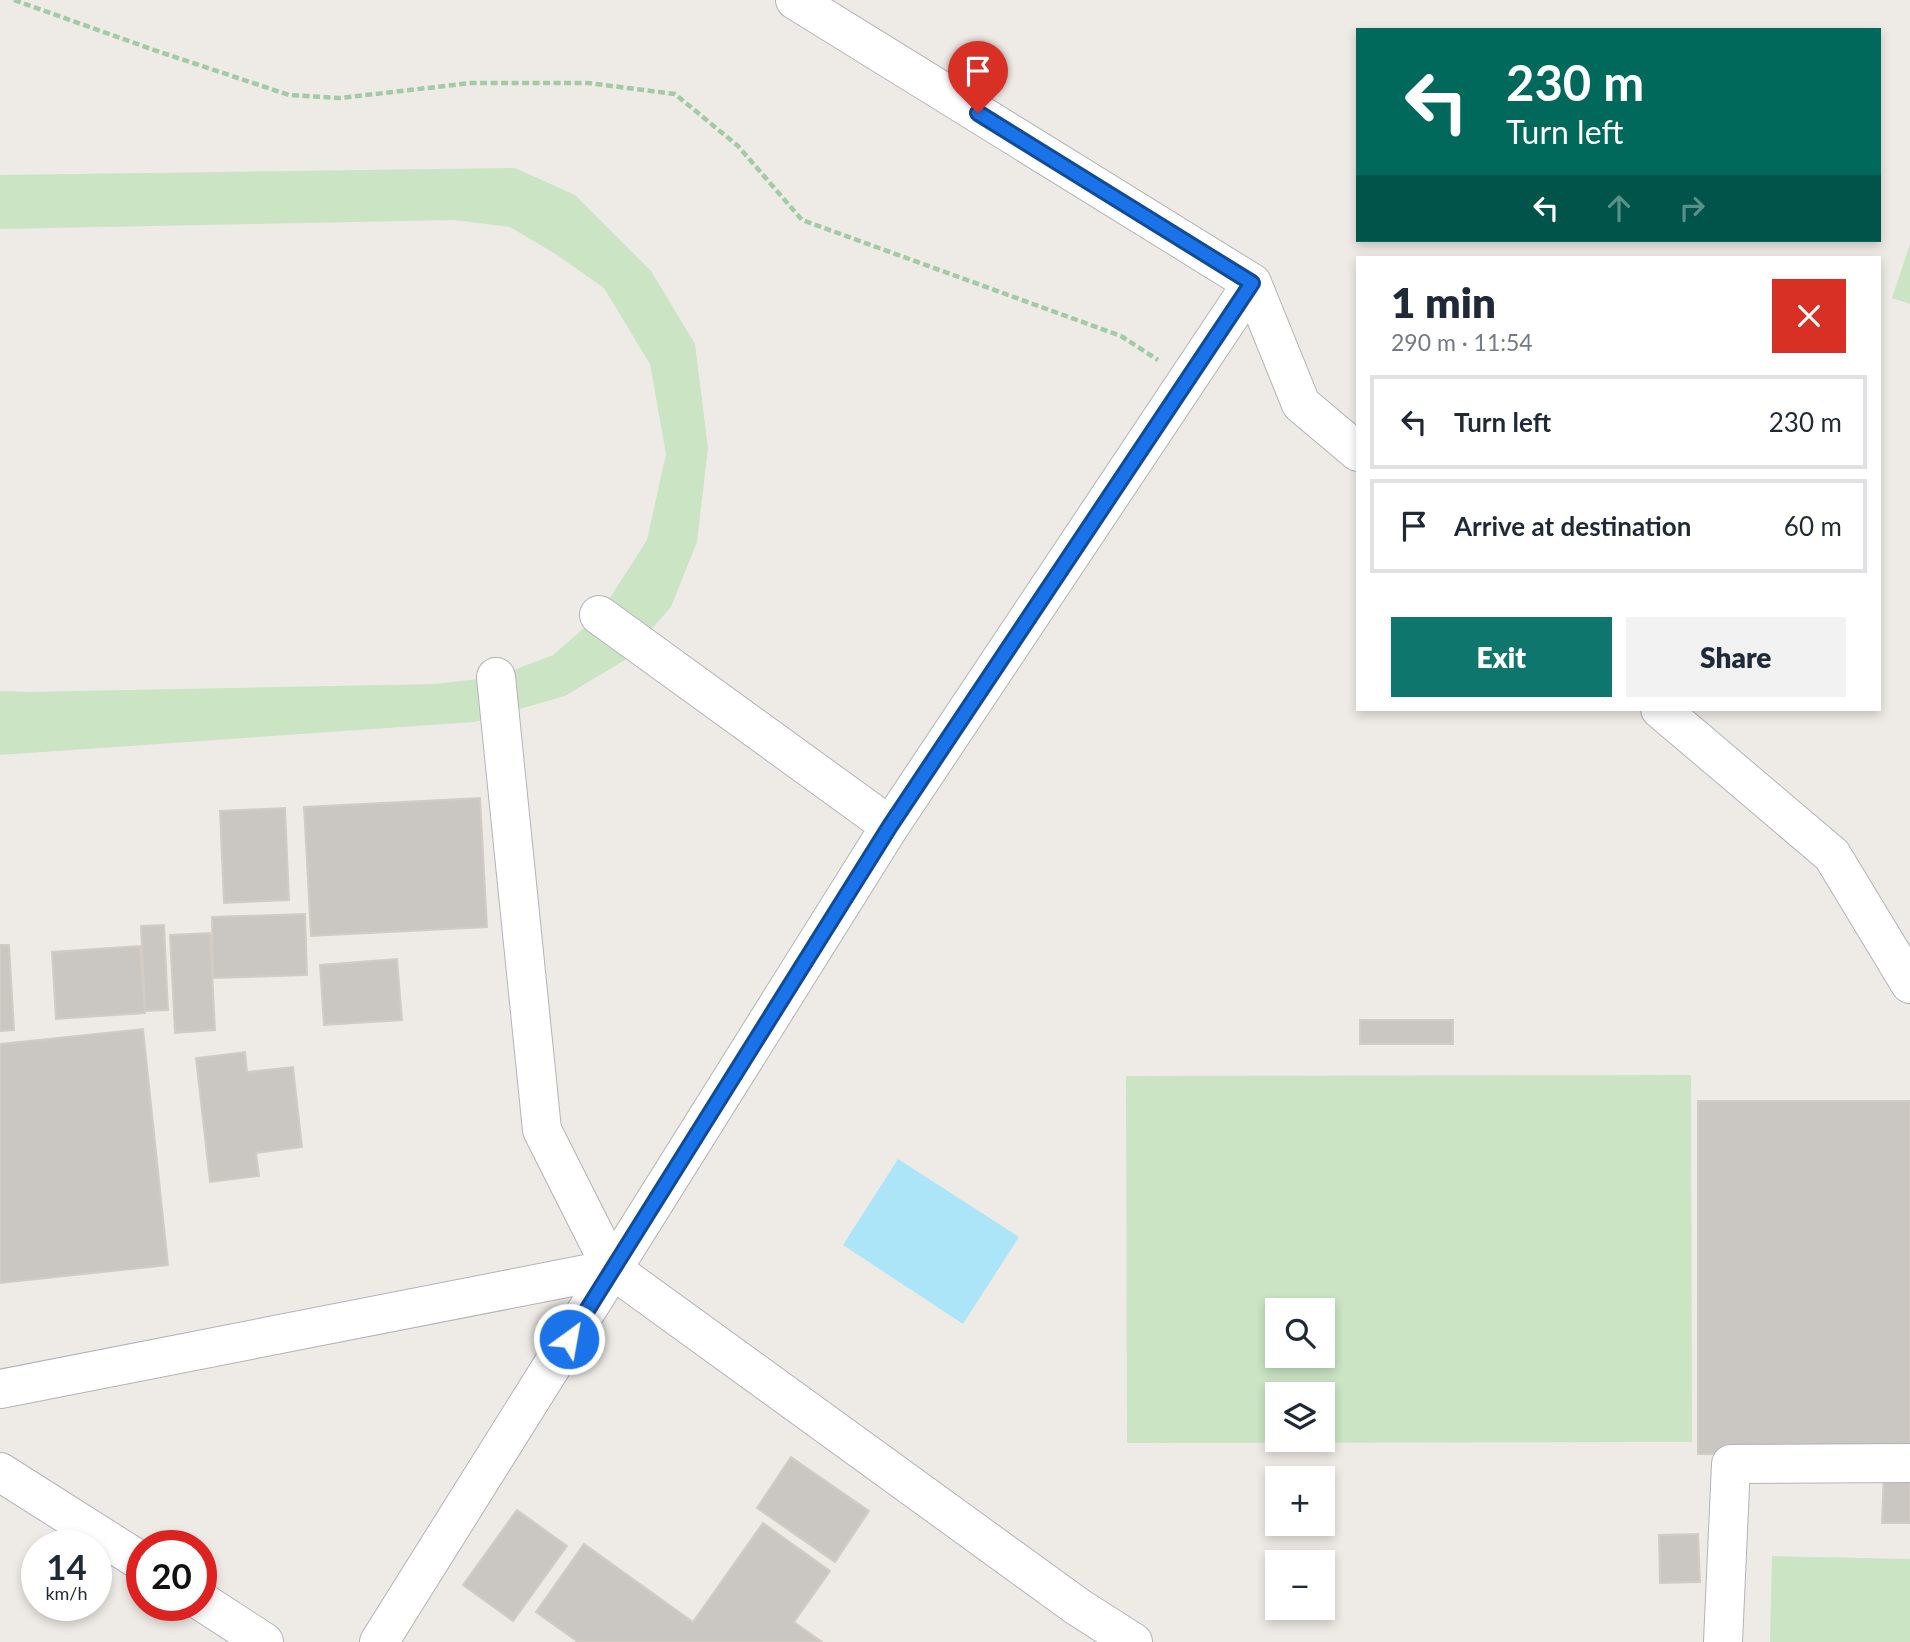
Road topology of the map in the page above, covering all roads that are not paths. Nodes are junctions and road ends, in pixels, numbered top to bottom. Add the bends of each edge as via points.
1 (795, 0) edge
2 (1252, 283) junction
3 (1356, 450) edge
4 (599, 615) dead end
5 (496, 677) dead end
6 (1662, 711) edge
7 (890, 826) junction
8 (1910, 984) edge
9 (612, 1269) junction
10 (0, 1389) edge
11 (1910, 1463) edge
12 (0, 1472) edge
13 (126, 1552) edge
14 (217, 1611) edge
15 (264, 1642) edge
16 (379, 1642) edge
17 (1133, 1642) edge
18 (1723, 1642) edge

1 - 2 lane
2 - 3 lane via 1301,404
2 - 7 lane
4 - 7 lane
5 - 9 lane via 542,1130
6 - 8 lane via 1832,855
7 - 9 lane
9 - 10 lane
9 - 16 lane
9 - 17 lane
11 - 18 lane via 1731,1464
12 - 13 lane
14 - 15 lane

